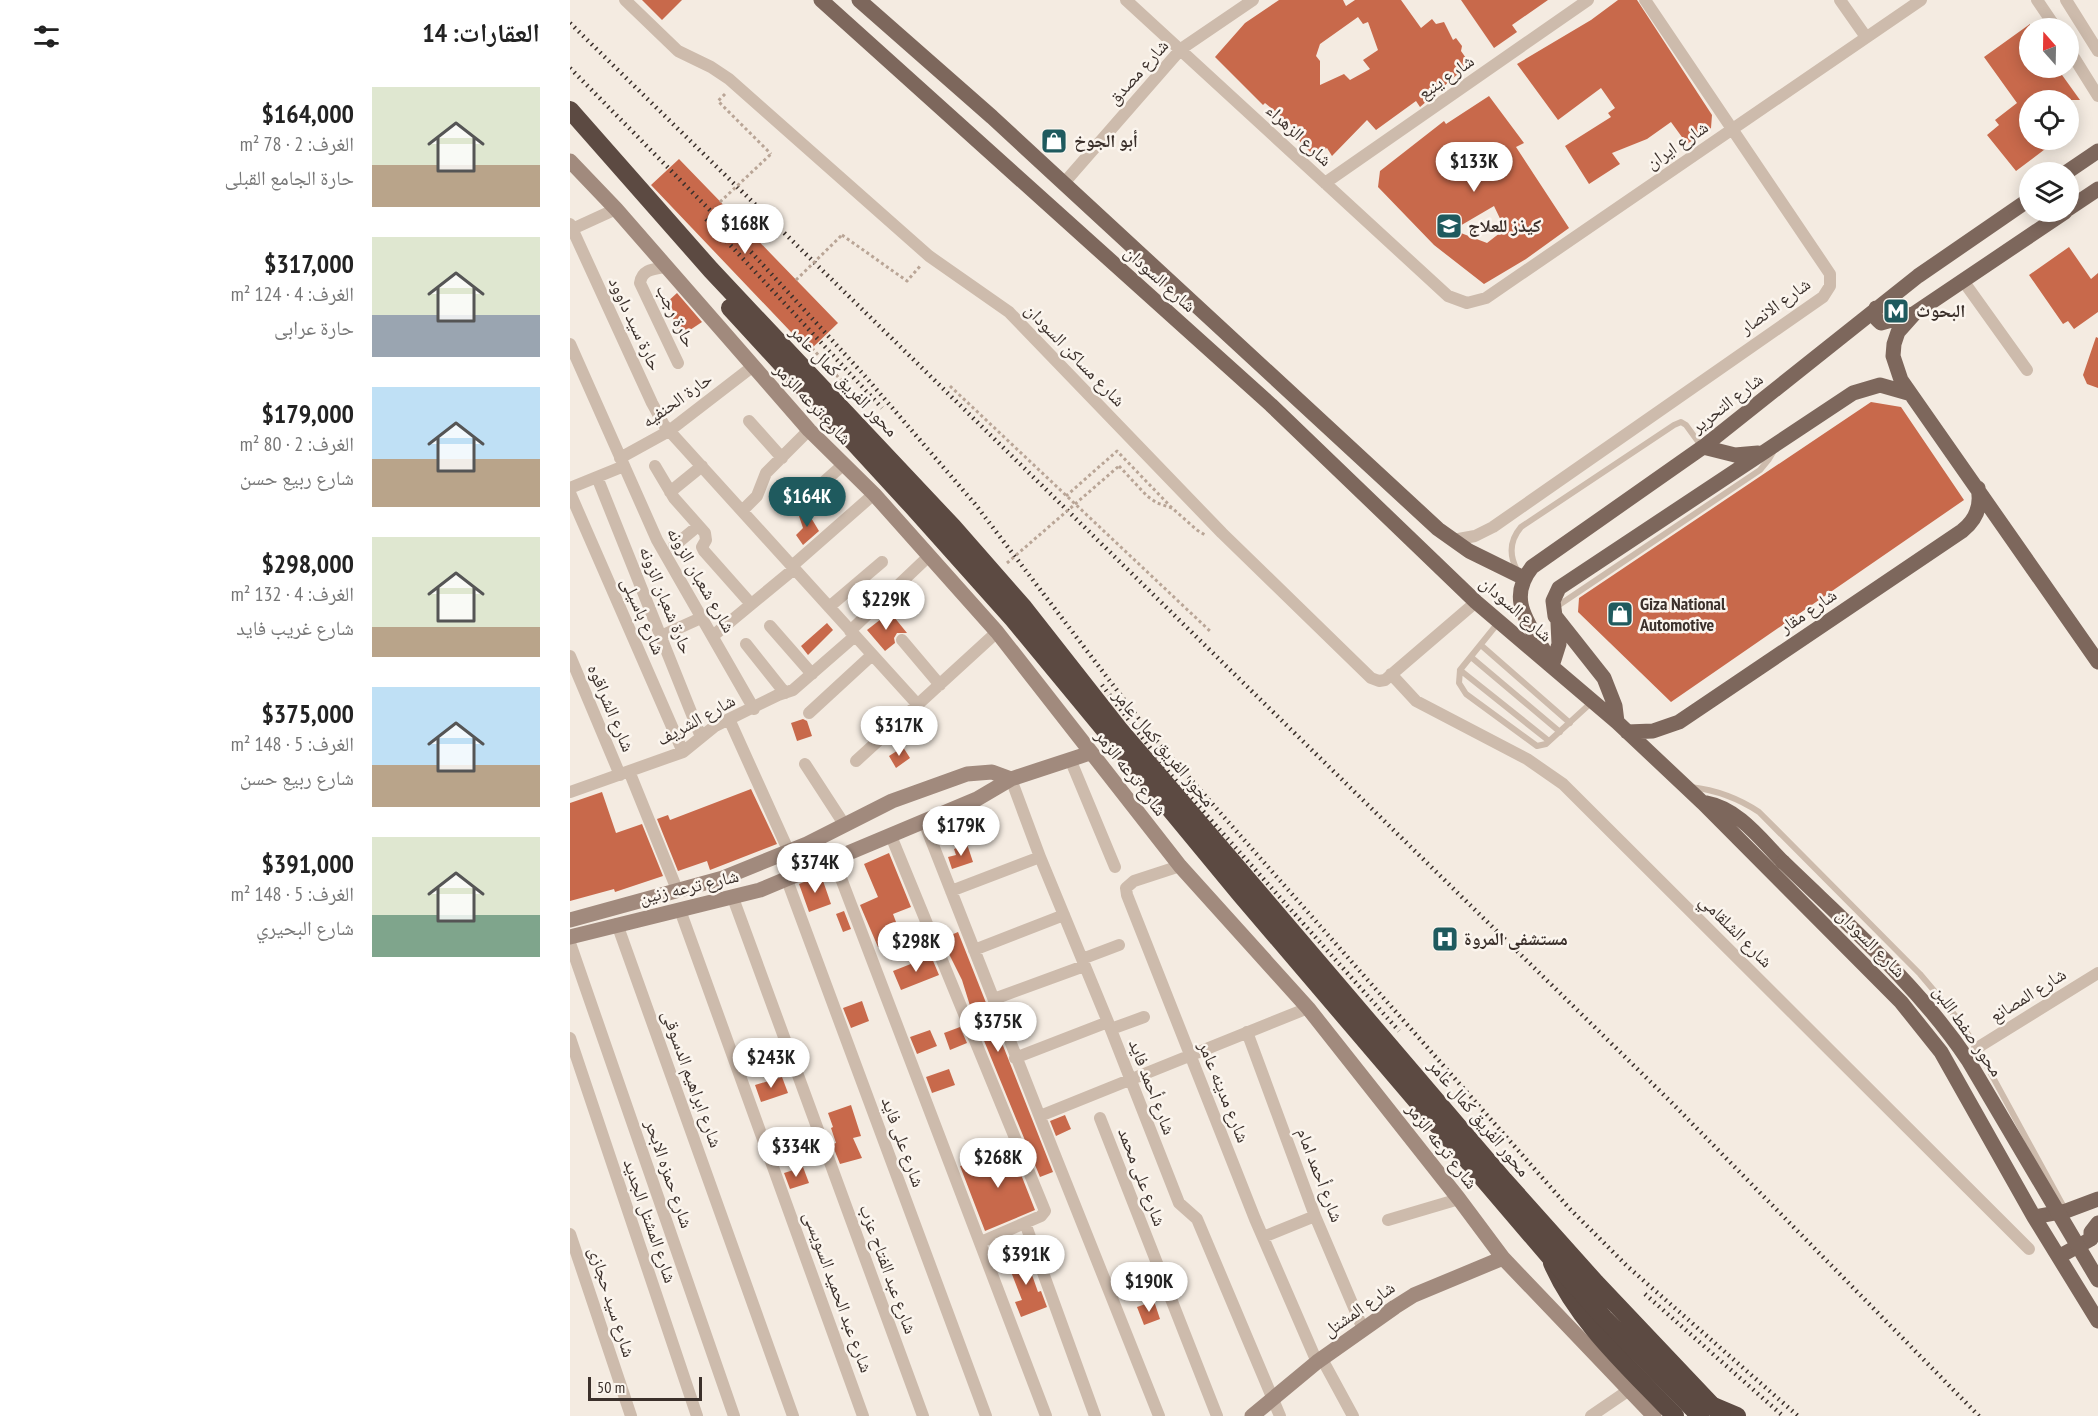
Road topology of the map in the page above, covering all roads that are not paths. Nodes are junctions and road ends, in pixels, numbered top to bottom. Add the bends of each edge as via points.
1 (625, 0) edge
2 (821, 0) edge
3 (859, 0) edge
4 (1126, 0) edge
5 (1252, 0) edge
6 (1588, 0) edge
7 (1645, 0) edge
8 (1840, 0) edge
9 (1921, 0) edge
10 (2037, 0) edge
11 (2066, 0) edge
12 (2049, 18) edge
13 (1866, 38) junction
14 (1181, 49) junction
15 (2098, 51) edge
16 (2079, 66) edge
17 (2098, 96) edge
18 (570, 110) edge
19 (570, 127) edge
20 (1732, 129) junction
21 (2098, 151) edge
22 (570, 161) edge
23 (2079, 164) edge
24 (1064, 183) junction
25 (1324, 183) junction
26 (2098, 189) edge
27 (2079, 202) edge
28 (2019, 206) edge
29 (616, 209) junction
30 (2050, 222) edge
31 (571, 228) edge
32 (666, 267) junction
33 (1964, 282) junction
34 (1448, 296) joint
35 (1876, 308) junction
36 (1916, 313) junction
37 (570, 344) edge
38 (678, 363) dead end
39 (752, 367) junction
40 (2027, 370) dead end
41 (1908, 393) junction
42 (749, 422) dead end
43 (809, 430) junction
44 (669, 431) junction
45 (1777, 443) junction
46 (1703, 447) junction
47 (1761, 452) junction
48 (782, 458) junction
49 (622, 462) junction
50 (844, 464) junction
51 (655, 466) dead end
52 (702, 466) junction
53 (597, 477) junction
54 (570, 488) edge
55 (1978, 488) junction
56 (670, 492) junction
57 (570, 494) edge
58 (874, 494) junction
59 (1705, 498) junction
60 (799, 504) dead end
61 (742, 511) junction
62 (698, 526) junction
63 (1453, 540) junction
64 (674, 546) dead end
65 (929, 556) junction
66 (882, 562) dead end
67 (793, 567) junction
68 (1524, 578) junction
69 (1476, 602) junction
70 (751, 604) junction
71 (829, 607) junction
72 (1556, 616) junction
73 (703, 617) junction
74 (1498, 622) junction
75 (770, 626) dead end
76 (997, 632) junction
77 (852, 633) junction
78 (714, 635) junction
79 (661, 636) junction
80 (902, 640) dead end
81 (746, 644) dead end
82 (1482, 646) junction
83 (2095, 651) edge
84 (872, 655) junction
85 (570, 656) edge
86 (1472, 657) junction
87 (1552, 666) junction
88 (1460, 670) junction
89 (812, 674) junction
90 (1391, 674) junction
91 (940, 685) junction
92 (785, 693) junction
93 (1593, 701) junction
94 (918, 705) junction
95 (754, 709) junction
96 (809, 713) dead end
97 (729, 720) junction
98 (1570, 723) junction
99 (1622, 727) junction
100 (1560, 732) junction
101 (701, 737) junction
102 (1550, 741) junction
103 (683, 752) junction
104 (1090, 753) junction
105 (1070, 759) junction
106 (856, 761) dead end
107 (805, 764) dead end
108 (625, 773) junction
109 (1011, 779) junction
110 (1686, 787) junction
111 (570, 792) edge
112 (1703, 803) junction
113 (924, 822) junction
114 (844, 824) junction
115 (891, 836) junction
116 (789, 852) junction
117 (1040, 857) junction
118 (834, 860) junction
119 (1180, 866) junction
120 (1115, 867) dead end
121 (787, 880) junction
122 (951, 891) junction
123 (678, 892) junction
124 (733, 898) junction
125 (680, 910) junction
126 (1064, 915) junction
127 (570, 920) edge
128 (617, 924) junction
129 (570, 937) edge
130 (570, 943) edge
131 (1119, 945) dead end
132 (974, 950) junction
133 (1083, 963) junction
134 (2098, 973) edge
135 (993, 999) junction
136 (1308, 1008) junction
137 (1144, 1017) dead end
138 (1109, 1025) junction
139 (1247, 1032) junction
140 (570, 1038) edge
141 (1977, 1048) junction
142 (1190, 1055) junction
143 (1015, 1058) junction
144 (1130, 1080) junction
145 (1040, 1116) junction
146 (1100, 1119) dead end
147 (1459, 1198) junction
148 (2098, 1198) edge
149 (2066, 1211) junction
150 (1315, 1216) junction
151 (2034, 1217) junction
152 (1389, 1221) dead end
153 (1025, 1223) junction
154 (2098, 1223) edge
155 (570, 1234) edge
156 (1263, 1237) junction
157 (981, 1242) junction
158 (2095, 1244) edge
159 (2028, 1249) dead end
160 (1549, 1256) junction
161 (2060, 1256) junction
162 (1503, 1258) junction
163 (2098, 1280) edge
164 (2098, 1321) edge
165 (1363, 1329) junction
166 (1319, 1361) junction
167 (1629, 1390) junction
168 (1272, 1400) junction
169 (1711, 1412) edge
170 (631, 1416) edge
171 (697, 1416) edge
172 (734, 1416) edge
173 (794, 1416) edge
174 (863, 1416) edge
175 (923, 1416) edge
176 (986, 1416) edge
177 (1046, 1416) edge
178 (1095, 1416) edge
179 (1159, 1416) edge
180 (1217, 1416) edge
181 (1251, 1416) edge
182 (1280, 1416) edge
183 (1353, 1416) edge
184 (1591, 1416) edge
185 (1654, 1416) edge
186 (1675, 1416) edge
187 (1737, 1416) edge

1 - 90 street, شارع مساكن السودان via 672,46 735,84 929,256 1008,312 1222,533 1371,678 1379,681
2 - 69 main road, شارع السودان via 1271,405
3 - 24 main road, شارع السودان
4 - 14 street, شارع الزهراء
5 - 14 street, شارع مصدق
6 - 25 street, شارع ينبع
7 - 20 street, شارع الانصار
8 - 13 street
9 - 13 street, شارع ايران
10 - 12 street
11 - 15 street
13 - 20 street, شارع ايران
14 - 24 street, شارع مصدق
14 - 25 street, شارع الزهراء
16 - 17 street
18 - 169 highway, محور الفريق كمال عامر, bridge via 711,270 961,536 1024,608 1119,729 1504,1180
19 - 160 highway, محور الفريق كمال عامر, bridge via 1033,643 1175,817
20 - 34 street, شارع ايران via 1486,298 1467,303
20 - 63 street, شارع الانصار via 1830,274 1827,292 1493,527
21 - 23 main road
22 - 29 main road, شارع ترعه الزمر
24 - 63 main road, شارع السودان
25 - 34 street, شارع الزهراء
26 - 27 main road
28 - 35 main road, شارع التحرير
29 - 31 street
29 - 32 main road, شارع ترعه الزمر
30 - 33 main road
31 - 44 street, حارة سيد داوود via 657,416
32 - 38 street, حارة رجب via 648,271 640,284
32 - 39 main road, شارع ترعه الزمر
33 - 36 main road
33 - 40 street
35 - 36 main road via 1874,314 1881,323
35 - 46 main road, شارع التحرير
36 - 41 main road via 1898,332 1893,350 1895,369
37 - 49 street, شارع شعبان الزونه
39 - 43 main road, شارع ترعه الزمر
39 - 44 street, حارة الحنفيه
41 - 45 main road via 1880,386 1862,389
41 - 55 main road
42 - 48 street
43 - 48 street
43 - 50 main road, شارع ترعه الزمر
44 - 49 street, حارة الحنفيه
44 - 52 street, حارة سيد داوود
45 - 47 main road
45 - 59 lane via 1760,470
46 - 47 main road via 1735,455
46 - 68 main road, شارع التحرير via 1541,560
46 - 68 lane via 1686,425 1677,423 1521,527 1511,551
47 - 59 main road
48 - 61 street via 766,473 757,496
49 - 53 street, حارة الحنفيه
49 - 73 street, شارع شعبان الزونه via 657,540
50 - 58 main road, شارع ترعه الزمر
50 - 60 street
51 - 56 street
52 - 56 street
52 - 61 street, حارة سيد داوود
53 - 54 street, حارة الحنفيه
53 - 79 street, حارة شعبان الزونه
55 - 83 main road
55 - 99 main road, شارع مقار via 1977,512 1962,531 1678,722 1653,731
56 - 62 street
57 - 103 street, شارع باسيلى
58 - 65 main road, شارع ترعه الزمر
58 - 67 street
59 - 72 main road via 1634,545 1563,583 1555,595
61 - 67 street, حارة سيد داوود
62 - 64 street
62 - 70 street via 706,537 703,549
63 - 68 main road, شارع السودان
65 - 76 main road, شارع ترعه الزمر
65 - 77 street, شارع الشريف
66 - 71 street
67 - 70 street
67 - 71 street, حارة سيد داوود
68 - 87 main road via 1519,602
69 - 74 main road, شارع السودان
69 - 90 street
70 - 78 street
71 - 77 street, حارة سيد داوود
72 - 87 main road via 1559,644
72 - 99 main road via 1604,678
73 - 78 street, شارع شعبان الزونه
73 - 79 street
74 - 82 lane
74 - 87 main road, شارع السودان
75 - 89 street
76 - 91 street
76 - 104 main road, شارع ترعه الزمر
77 - 84 street, حارة سيد داوود
77 - 89 street, شارع الشريف
78 - 95 street, شارع شعبان الزونه
79 - 101 street, حارة شعبان الزونه
80 - 91 street
81 - 92 street
82 - 86 lane
82 - 98 lane
84 - 94 street, حارة سيد داوود
84 - 96 street
85 - 108 street, شارع الشراقوه
86 - 88 lane
86 - 100 lane
87 - 93 main road, شارع السودان
88 - 102 lane
88 - 102 lane via 1459,683 1466,694 1533,745 1542,746
89 - 92 street, شارع الشريف
90 - 159 street, شارع الشلقامي via 1416,701 1527,759 1563,784
91 - 94 street
92 - 95 street, شارع الشريف
93 - 98 lane
93 - 99 main road, شارع السودان
94 - 106 street
95 - 97 street, شارع الشريف
97 - 101 street, شارع الشريف
97 - 116 street
98 - 100 lane
99 - 110 main road, شارع السودان
100 - 102 lane
101 - 103 street, شارع الشريف
103 - 108 street, شارع الشريف
104 - 105 main road, شارع ترعه زنين
104 - 119 main road, شارع ترعه الزمر
105 - 109 main road, شارع ترعه زنين
105 - 120 street
107 - 114 street
108 - 111 street, شارع الشريف
108 - 123 street, شارع الشراقوه
109 - 113 main road, شارع ترعه زنين
109 - 114 main road, شارع ترعه زنين via 992,772 967,774 892,801
109 - 117 street, شارع أحمد فايد
110 - 112 main road, شارع السودان
110 - 141 lane via 1719,792 1759,812 1920,974
112 - 151 main road, شارع السودان via 1917,1019 1941,1052
112 - 163 main road, محور صفط اللبن, bridge via 1737,816 1930,1007 1968,1060
113 - 115 main road, شارع ترعه زنين
113 - 122 street
114 - 116 main road, شارع ترعه زنين
115 - 118 main road, شارع ترعه زنين
115 - 153 street via 1044,1209 1042,1215
116 - 123 main road, شارع ترعه زنين
117 - 122 street
117 - 126 street, شارع أحمد فايد
118 - 121 main road, شارع ترعه زنين
118 - 157 street
119 - 136 main road, شارع ترعه الزمر
119 - 142 street, شارع مدينه عامر via 1134,881 1126,888
121 - 124 main road, شارع ترعه زنين
121 - 176 street, شارع على فايد
122 - 132 street
123 - 127 main road, شارع ترعه زنين
124 - 125 main road, شارع ترعه زنين
124 - 175 street, شارع عبد الفتاح عزب
125 - 128 main road, شارع ترعه زنين
125 - 174 street, شارع عبد الحميد السويسى
126 - 132 street
126 - 133 street, شارع أحمد فايد
128 - 129 main road, شارع ترعه زنين
128 - 173 street, شارع ابراهيم الدسوقى
130 - 172 street, شارع حمزه الابحر
131 - 133 street
132 - 135 street
133 - 135 street
133 - 138 street, شارع أحمد فايد
134 - 141 street, شارع المصانع
135 - 143 street
136 - 139 street
136 - 147 main road, شارع ترعه الزمر
137 - 138 street
138 - 143 street
138 - 144 street, شارع أحمد فايد
139 - 142 street
139 - 150 street, شارع أحمد امام
140 - 171 street, شارع المشتل الجديد
141 - 149 lane
142 - 144 street
142 - 156 street, شارع مدينه عامر
143 - 145 street
144 - 145 street
144 - 168 street, شارع أحمد فايد via 1179,1203 1197,1219
145 - 179 street
146 - 180 street, شارع على محمد
147 - 152 street
147 - 162 main road, شارع ترعه الزمر
148 - 149 main road
149 - 151 main road
150 - 156 street
150 - 165 street, شارع أحمد امام
151 - 161 main road, شارع السودان
153 - 157 street
153 - 178 street
154 - 158 main road via 2091,1232
155 - 170 street, شارع سيد حجازى
156 - 166 street, شارع مدينه عامر
157 - 177 street
158 - 161 main road
160 - 169 highway, محور الفريق كمال عامر, bridge via 1604,1318
160 - 186 highway, bridge via 1577,1307
161 - 164 main road, شارع السودان
162 - 165 main road, شارع المشتل via 1414,1295
162 - 167 main road, شارع ترعه الزمر
165 - 166 main road, شارع المشتل
166 - 168 main road, شارع المشتل
166 - 183 street, شارع مدينه عامر
167 - 184 street
167 - 185 main road, شارع ترعه الزمر
168 - 181 main road, شارع المشتل
168 - 182 street, شارع أحمد فايد
169 - 187 highway

